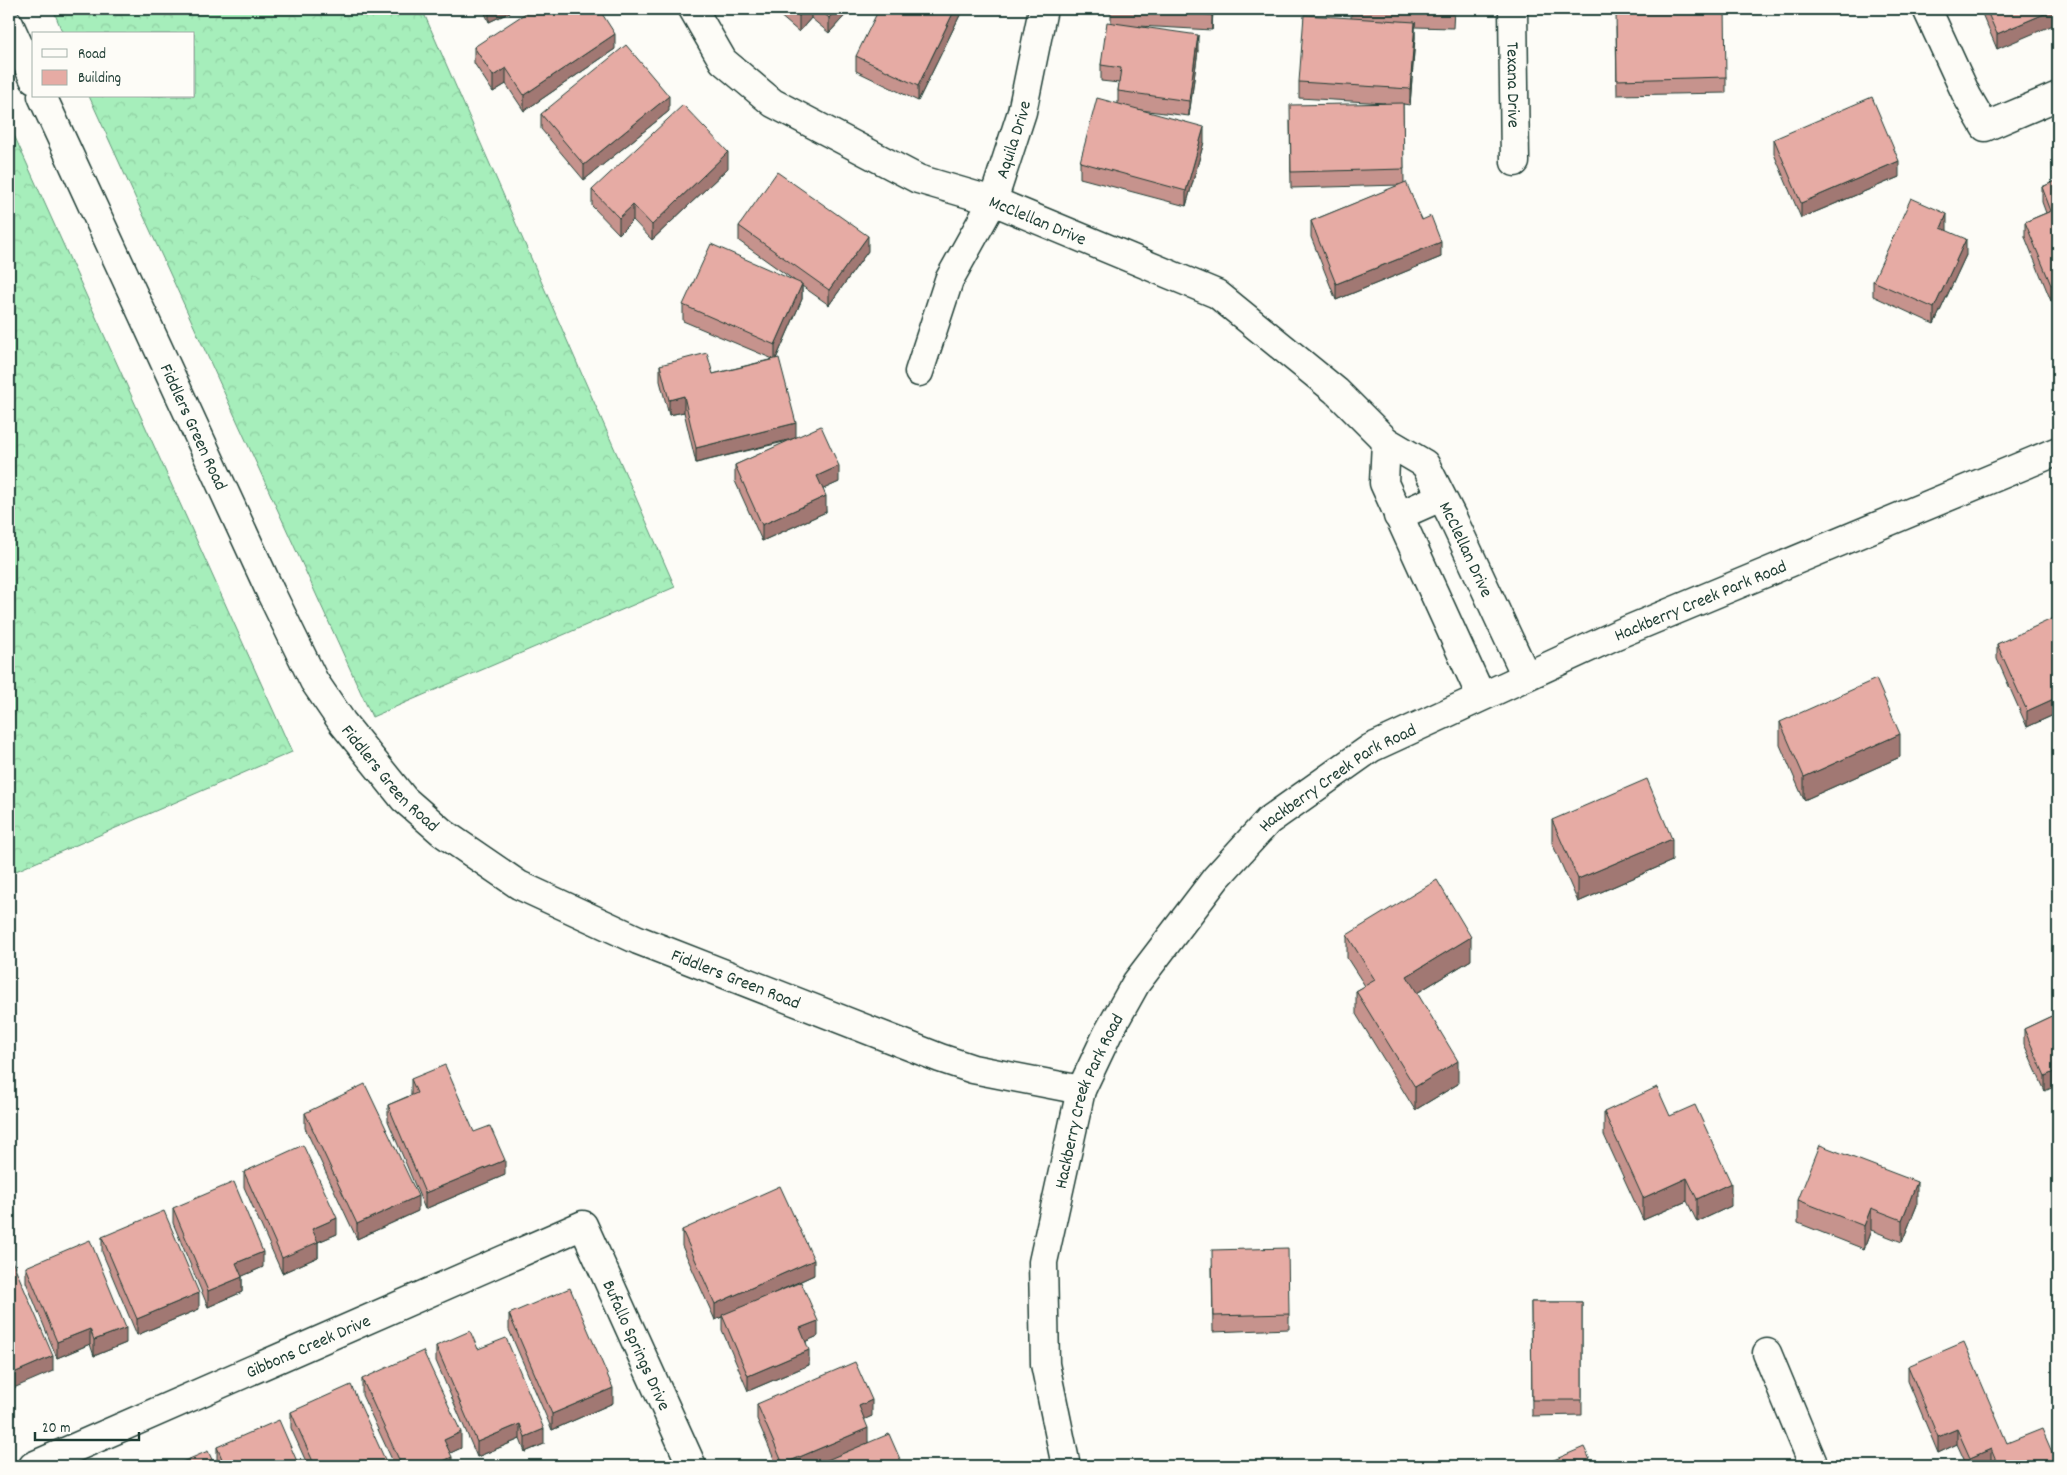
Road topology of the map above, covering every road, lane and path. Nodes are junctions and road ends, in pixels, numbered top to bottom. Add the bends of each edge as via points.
1 (693, 9) edge
2 (1043, 9) edge
3 (1513, 9) edge
4 (1927, 9) edge
5 (9, 24) edge
6 (32, 75) edge
7 (2058, 96) edge
8 (43, 98) edge
9 (1515, 162) dead end
10 (992, 202) junction
11 (918, 372) dead end
12 (1386, 440) junction
13 (2058, 451) edge
14 (1441, 497) junction
15 (1398, 516) junction
16 (1526, 676) junction
17 (1481, 696) junction
18 (1081, 1090) junction
19 (583, 1225) joint
20 (1767, 1353) dead end
21 (33, 1466) edge
22 (692, 1466) edge
23 (1066, 1466) edge
24 (1814, 1466) edge

1 - 10 street, McClellan Drive via 723,61 773,103 918,179
2 - 10 street, Aquila Drive via 1022,112
3 - 9 street, Texana Drive
4 - 7 street via 1966,96 1985,127
5 - 6 street
8 - 18 street, Fiddlers Green Road via 314,681 342,722 404,799 443,832 519,885 638,940 940,1058
10 - 11 street, Aquila Drive via 949,280
10 - 12 street, McClellan Drive via 1217,294 1336,391
12 - 14 street, McClellan Drive via 1424,464
12 - 15 street via 1384,483
13 - 16 street, Hackberry Creek Park Road via 1616,635
14 - 15 street
14 - 16 street, McClellan Drive
15 - 17 street
16 - 17 street, Hackberry Creek Park Road
17 - 18 street, Hackberry Creek Park Road via 1371,748 1268,821 1216,878 1136,983
18 - 23 street, Hackberry Creek Park Road via 1043,1262 1045,1364
19 - 21 street, Gibbons Creek Drive
19 - 22 street, Bufallo Springs Drive
20 - 24 street

